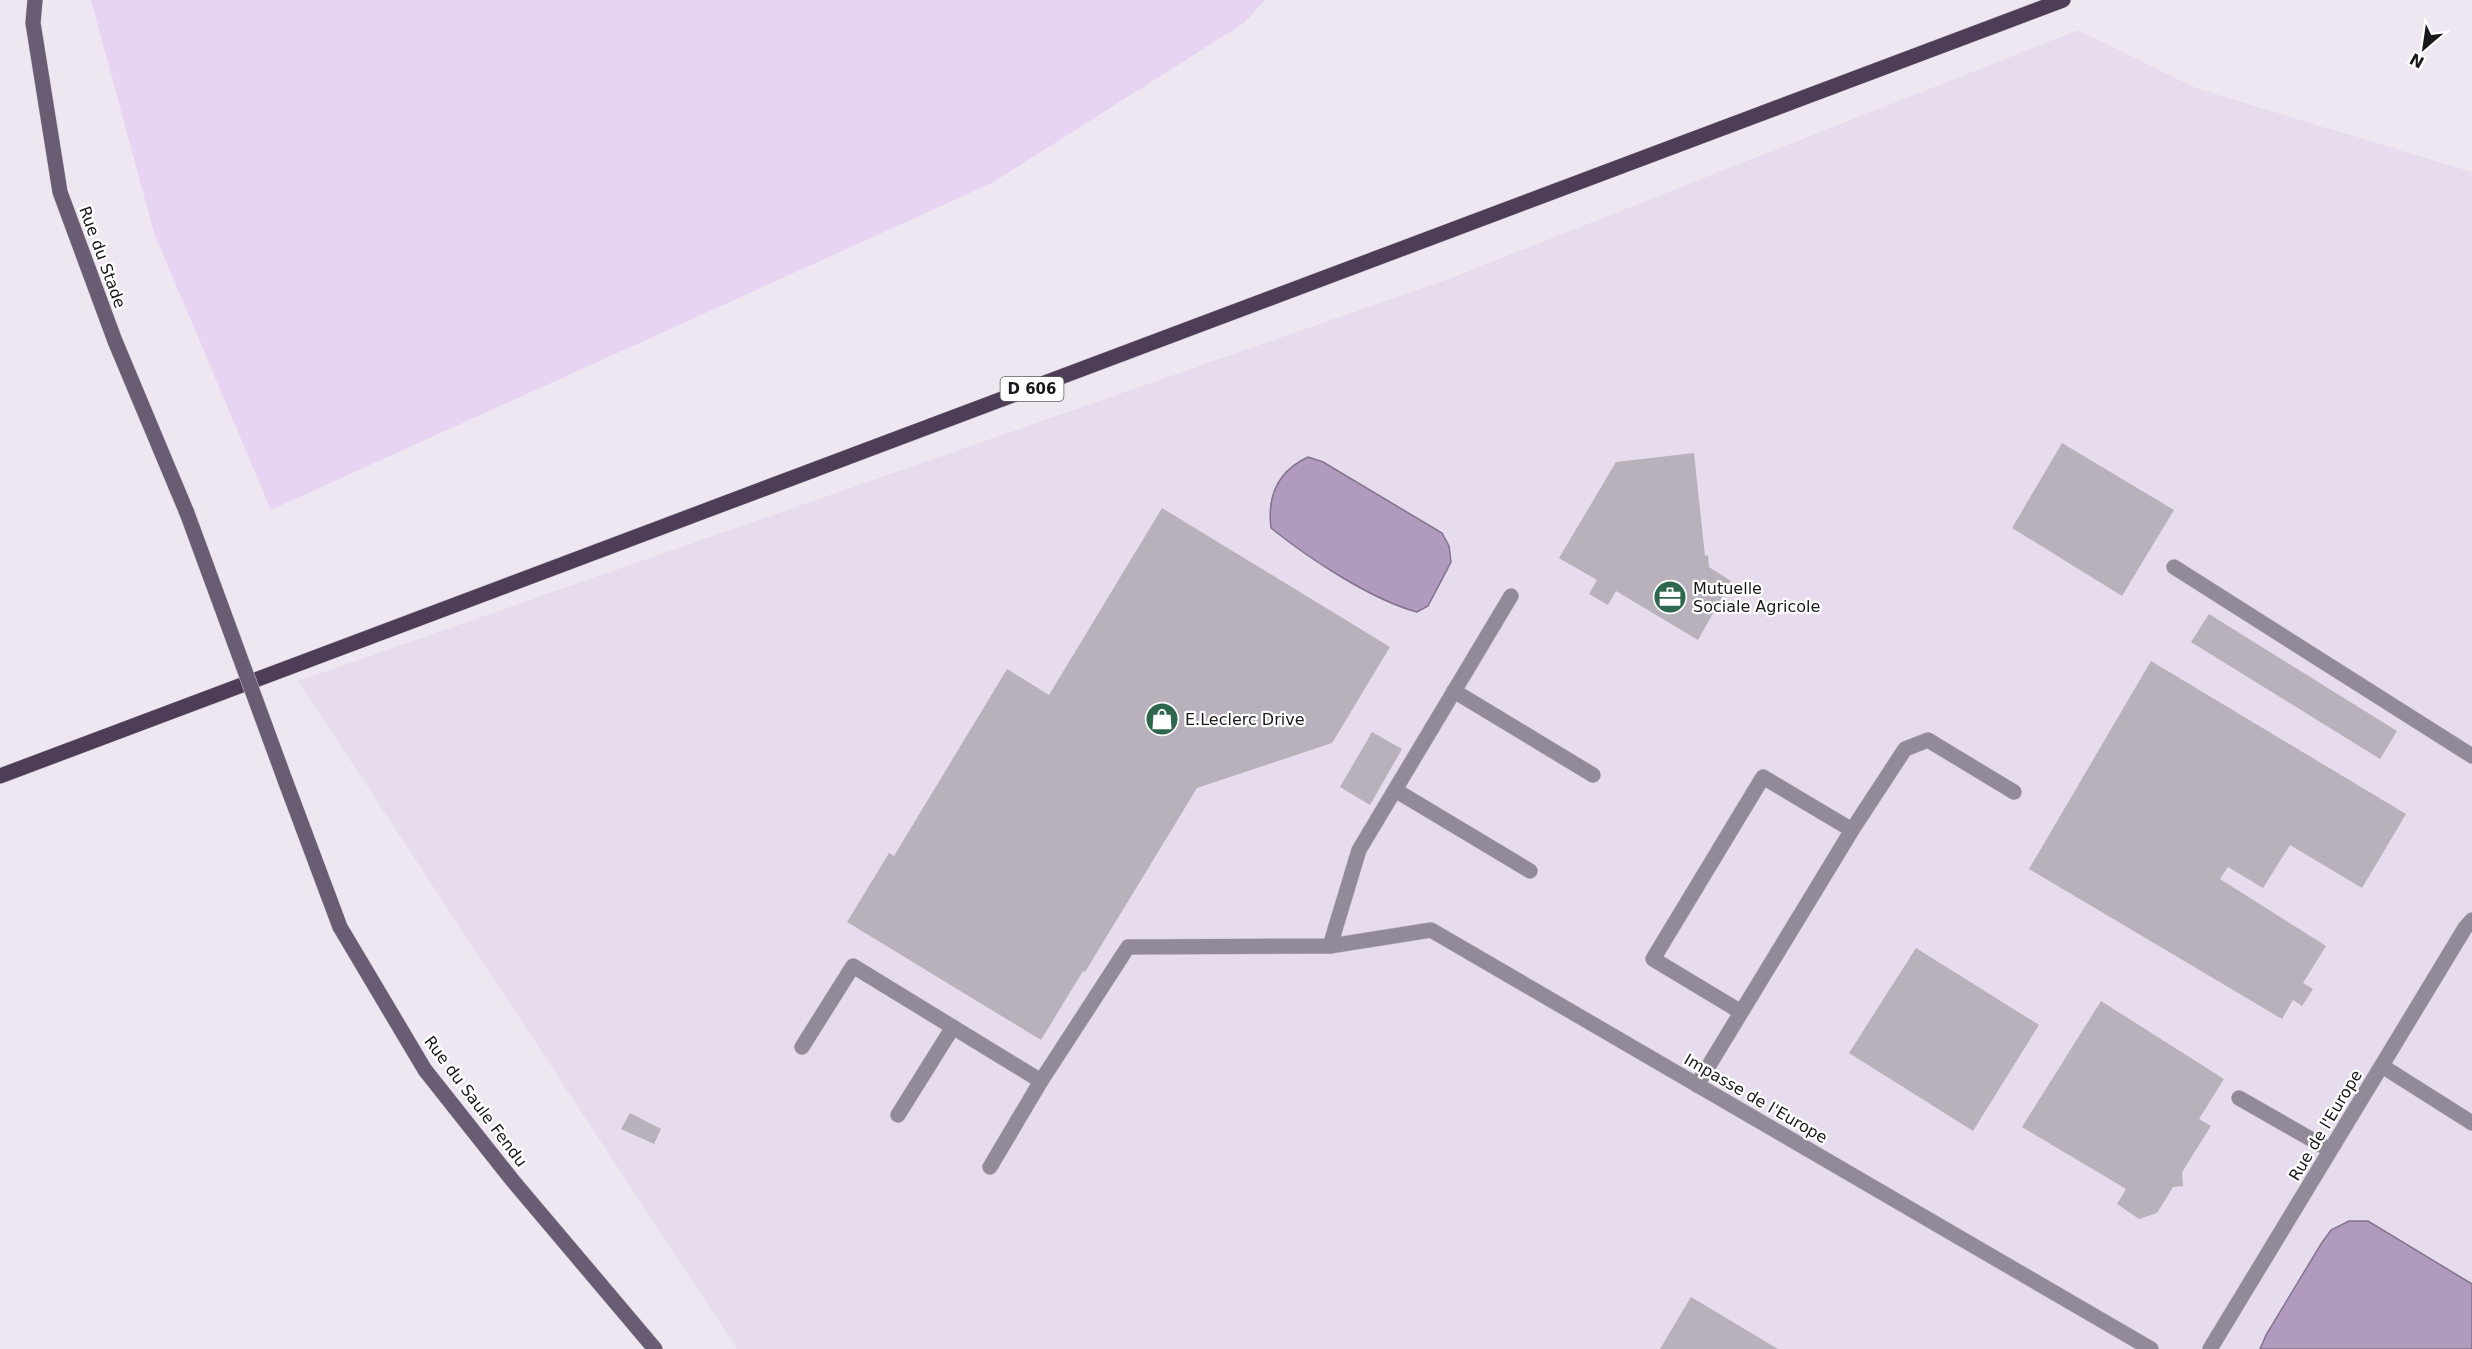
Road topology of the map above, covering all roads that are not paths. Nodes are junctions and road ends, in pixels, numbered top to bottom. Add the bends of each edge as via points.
1 (35, 0) edge
2 (2063, 0) edge
3 (2174, 567) dead end
4 (1511, 596) dead end
5 (1454, 691) junction
6 (2472, 756) edge
7 (1593, 775) dead end
8 (0, 776) edge
9 (285, 780) joint
10 (1395, 790) junction
11 (2014, 792) dead end
12 (1852, 830) junction
13 (1530, 871) dead end
14 (2472, 920) edge
15 (1330, 946) junction
16 (1741, 1012) junction
17 (952, 1027) junction
18 (802, 1047) dead end
19 (2382, 1066) junction
20 (1041, 1081) junction
21 (1697, 1085) junction
22 (2240, 1098) dead end
23 (898, 1115) dead end
24 (2472, 1123) edge
25 (2330, 1150) junction
26 (990, 1167) dead end
27 (655, 1349) edge
28 (2151, 1349) edge
29 (2210, 1349) edge

1 - 9 street, Rue du Stade, bridge via 33,23 60,192 115,341 187,513
2 - 8 main road, D 606
3 - 6 street
4 - 5 street
5 - 7 street
5 - 10 street
9 - 27 street, Rue du Saule Fendu via 340,927 425,1070
10 - 13 street
10 - 15 street via 1359,850
11 - 12 street via 1928,740 1905,749
12 - 16 street
12 - 16 street via 1763,777 1750,798 1653,959
14 - 19 street, Rue de l'Europe
15 - 20 street, Impasse de l'Europe via 1128,947
15 - 21 street, Impasse de l'Europe via 1431,930
16 - 21 street
17 - 18 street via 853,966
17 - 20 street
17 - 23 street
19 - 24 street
19 - 25 street, Rue de l'Europe
20 - 26 street
21 - 28 street, Impasse de l'Europe
22 - 25 street
25 - 29 street, Rue de l'Europe

